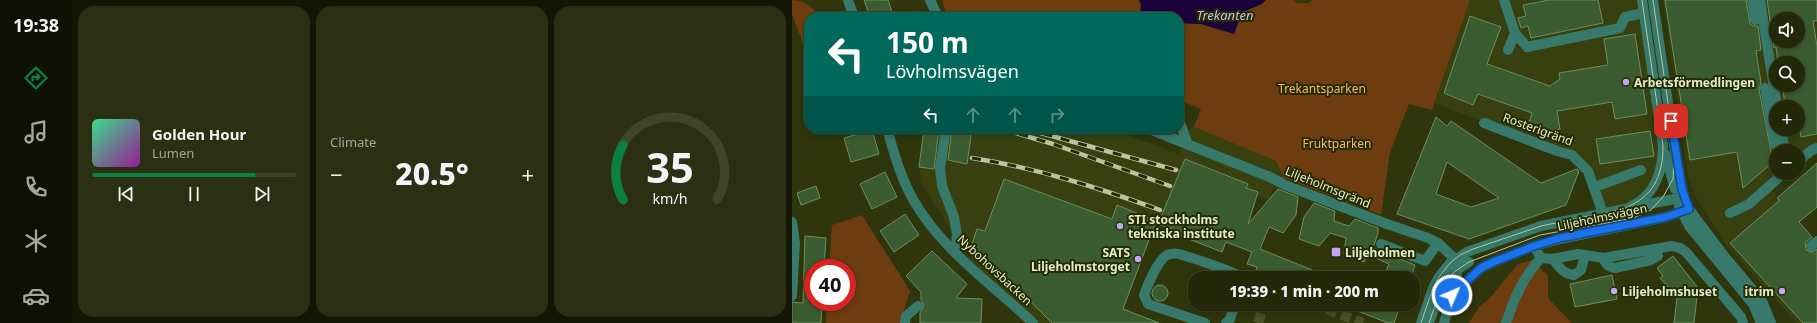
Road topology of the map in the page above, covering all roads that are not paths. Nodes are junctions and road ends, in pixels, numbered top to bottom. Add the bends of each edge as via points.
1 (848, 0) edge
2 (930, 0) edge
3 (1504, 0) edge
4 (1642, 0) edge
5 (1653, 0) edge
6 (1752, 0) edge
7 (1760, 0) edge
8 (852, 12) edge
9 (936, 12) edge
10 (1644, 14) junction
11 (1755, 20) dead end
12 (1515, 33) junction
13 (1508, 50) dead end
14 (1765, 88) dead end
15 (1776, 100) edge
16 (1484, 123) dead end
17 (1184, 133) edge
18 (889, 134) edge
19 (945, 134) edge
20 (1162, 134) edge
21 (1188, 144) junction
22 (1775, 144) edge
23 (1663, 146) junction
24 (1817, 148) edge
25 (1805, 156) edge
26 (1641, 170) dead end
27 (1776, 180) edge
28 (1594, 187) junction
29 (1681, 198) junction
30 (1623, 209) junction
31 (1685, 211) junction
32 (1730, 213) dead end
33 (1603, 214) junction
34 (792, 222) edge
35 (1605, 230) junction
36 (1438, 243) junction
37 (1381, 244) dead end
38 (1534, 246) junction
39 (955, 252) junction
40 (1585, 255) junction
41 (1658, 256) dead end
42 (1541, 258) junction
43 (1604, 258) junction
44 (1455, 259) junction
45 (1553, 259) junction
46 (1468, 262) junction
47 (1491, 263) junction
48 (1458, 269) junction
49 (1228, 271) edge
50 (793, 272) edge
51 (792, 292) edge
52 (1452, 295) junction
53 (792, 296) edge
54 (918, 306) dead end
55 (1233, 311) edge
56 (905, 323) edge
57 (1033, 323) edge
58 (1205, 323) edge
59 (1226, 323) edge
60 (1421, 323) edge
61 (1429, 323) edge
62 (1444, 323) edge
63 (1506, 323) edge
64 (1743, 323) edge
65 (1761, 323) edge
66 (1771, 323) edge

1 - 8 street
2 - 9 street
3 - 12 street
4 - 10 street
5 - 29 street
6 - 11 street
7 - 15 street
10 - 12 street via 1625,17 1620,28 1527,47
10 - 23 street
12 - 13 street
14 - 22 street
16 - 28 street, Rosterigränd via 1557,152 1572,155 1588,171
17 - 21 street
18 - 39 street, Nybohovsbacken via 899,168 914,200
19 - 39 street via 940,168 942,186 954,216 957,235
20 - 21 street, Liljeholmsgränd
21 - 36 street, Liljeholmsgränd via 1285,185
23 - 29 street
23 - 30 street, Liljeholmsvägen via 1663,162 1654,185 1647,195
24 - 25 street
26 - 28 street
27 - 32 street via 1749,204
28 - 33 street, Rosterigränd
29 - 30 street, Liljeholmsvägen
29 - 31 street
30 - 33 street, Liljeholmsvägen
31 - 35 street, Liljeholmsvägen
31 - 65 street via 1689,226 1753,304
31 - 66 street via 1762,301
33 - 35 street, Rosterigränd
33 - 44 street, Liljeholmsvägen via 1541,226 1473,249
34 - 50 street via 795,242
35 - 38 street, Liljeholmsvägen via 1560,238
36 - 37 street via 1425,261
36 - 44 street, Liljeholmsgränd
38 - 42 street
38 - 47 street, Liljeholmsvägen
39 - 57 street, Nybohovsbacken
40 - 43 street
40 - 45 street
40 - 45 street via 1581,270 1574,275 1561,270
41 - 43 street via 1615,268 1605,263
42 - 45 street
42 - 63 street via 1516,292
43 - 64 street via 1672,246 1680,248 1741,317
44 - 46 street
44 - 48 street
44 - 60 street, Liljeholmsvägen via 1446,266 1435,282
46 - 47 street
46 - 48 street
47 - 52 street, Liljeholmsvägen via 1481,268
48 - 52 street
48 - 61 street via 1441,290
49 - 58 street via 1177,253 1162,258 1147,286 1144,296 1148,304
50 - 51 street
51 - 53 street
52 - 62 street
54 - 56 street via 906,316
55 - 59 street

